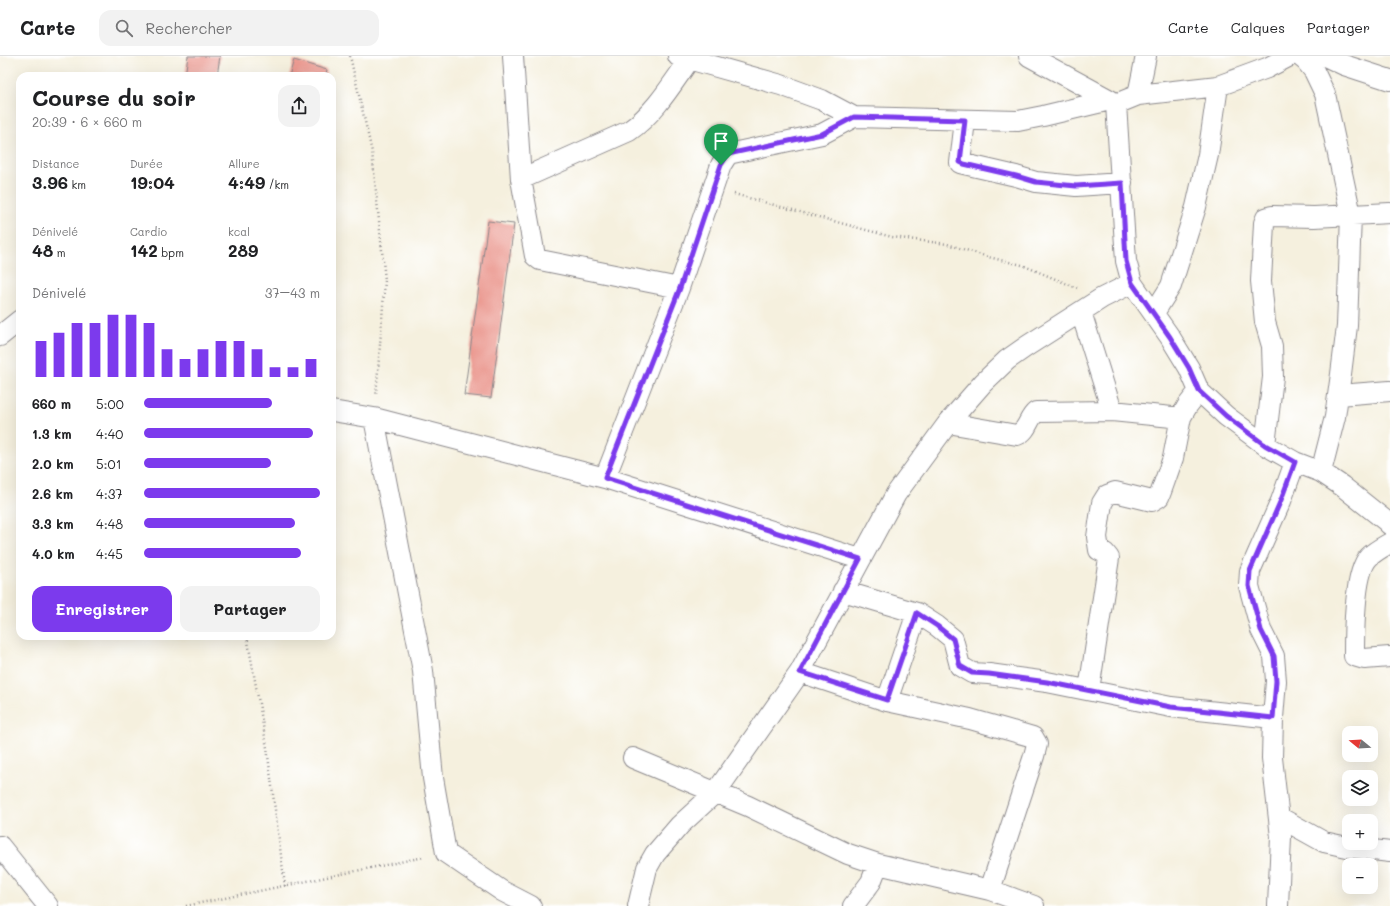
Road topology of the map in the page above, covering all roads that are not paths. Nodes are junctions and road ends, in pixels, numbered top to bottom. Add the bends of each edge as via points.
1 (513, 56) edge
2 (1146, 56) edge
3 (1290, 56) edge
4 (1300, 56) edge
5 (1325, 56) edge
6 (1035, 57) edge
7 (684, 58) edge
8 (1390, 80) edge
9 (1218, 86) junction
10 (1138, 95) junction
11 (1113, 102) junction
12 (854, 117) junction
13 (965, 120) junction
14 (521, 179) junction
15 (1122, 183) junction
16 (1390, 213) edge
17 (1351, 215) junction
18 (1132, 283) junction
19 (680, 288) junction
20 (1081, 312) junction
21 (1154, 313) junction
22 (16, 323) edge
23 (0, 336) edge
24 (1390, 390) edge
25 (1199, 391) junction
26 (1339, 395) junction
27 (1112, 411) junction
28 (336, 412) edge
29 (1181, 417) junction
30 (374, 418) junction
31 (948, 423) junction
32 (1265, 445) junction
33 (1295, 462) junction
34 (1321, 472) junction
35 (605, 478) junction
36 (1390, 525) edge
37 (1390, 543) edge
38 (860, 559) junction
39 (843, 591) junction
40 (917, 613) junction
41 (1390, 657) edge
42 (800, 672) junction
43 (1088, 690) junction
44 (887, 700) junction
45 (1273, 718) junction
46 (633, 758) dead end
47 (716, 792) junction
48 (1279, 817) junction
49 (0, 846) edge
50 (1390, 852) edge
51 (878, 864) junction
52 (990, 890) junction
53 (502, 898) edge
54 (48, 906) edge
55 (531, 906) edge
56 (638, 906) edge
57 (853, 906) edge
58 (1034, 906) edge
59 (1278, 906) edge

1 - 14 street
2 - 10 street
3 - 9 street via 1267,68
4 - 17 street via 1314,71 1325,94
5 - 8 street
6 - 11 street
7 - 12 street via 788,88 822,100
7 - 14 street via 651,112 629,131
9 - 10 street
9 - 21 street via 1208,155 1196,207 1171,286
10 - 11 street
11 - 13 street via 1018,121
11 - 15 street
12 - 13 street
12 - 19 street via 822,134 728,154 712,188
13 - 15 street via 960,162 964,164 1036,182 1076,186
14 - 19 street via 533,248 535,256 540,260
15 - 18 street via 1126,261
16 - 17 street
17 - 26 street via 1347,326
17 - 32 street via 1272,216 1266,218 1264,223 1262,281 1265,322 1272,346 1272,377
18 - 20 street
18 - 21 street
19 - 35 street
20 - 27 street
20 - 31 street via 1008,360 983,383
21 - 25 street via 1189,368
22 - 23 street
24 - 26 street
25 - 29 street
25 - 32 street via 1226,416
26 - 34 street
27 - 29 street
27 - 31 street via 1036,412 1024,431 1017,435
28 - 30 street
29 - 43 street via 1173,458 1159,497 1152,501 1115,492 1107,495 1102,503 1097,537 1099,550 1109,558
30 - 35 street
30 - 53 street via 423,671 433,778 446,852
31 - 38 street via 896,494
32 - 33 street
33 - 34 street
33 - 45 street via 1250,571 1249,586 1261,630 1274,656 1276,681
34 - 36 street
35 - 38 street
37 - 41 street via 1368,557 1359,580 1354,656 1364,659
38 - 39 street
39 - 40 street
39 - 42 street
40 - 43 street via 953,639 960,666 972,673
40 - 44 street
42 - 44 street
42 - 47 street
43 - 45 street via 1171,707
44 - 52 street via 1022,732 1033,737 1037,744
45 - 48 street via 1272,758
46 - 47 street
47 - 51 street via 848,854
47 - 56 street via 680,825 655,854 647,868
48 - 50 street via 1324,842
48 - 59 street via 1281,837
49 - 54 street
51 - 52 street
51 - 57 street via 871,882
52 - 58 street
53 - 55 street

